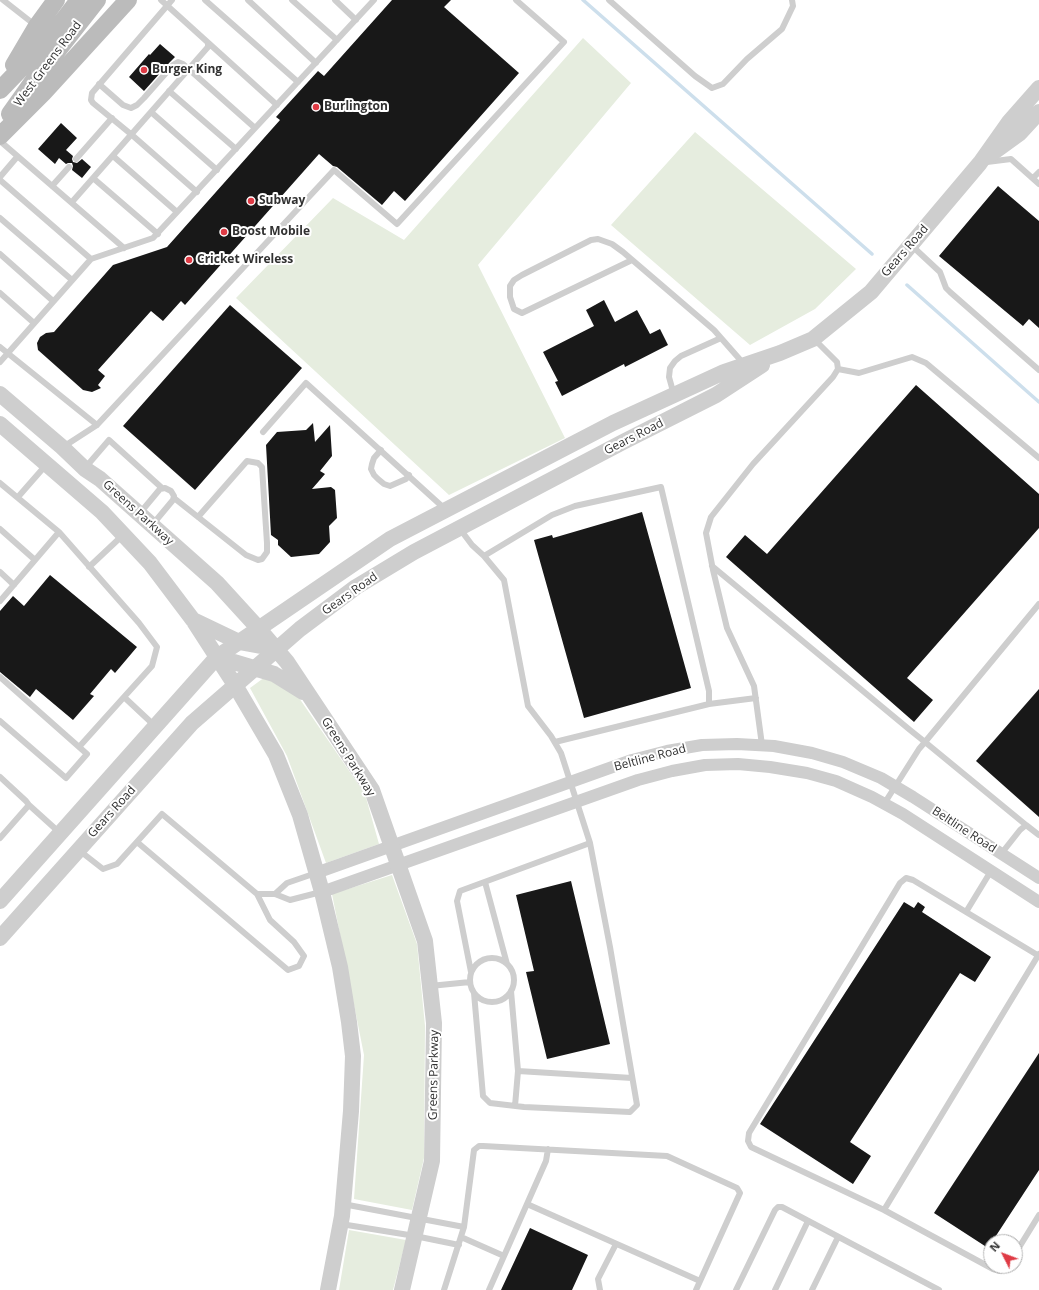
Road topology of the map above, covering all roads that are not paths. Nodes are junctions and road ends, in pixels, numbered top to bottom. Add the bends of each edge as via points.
1 (56, 0) edge
2 (79, 0) edge
3 (97, 0) edge
4 (128, 0) edge
5 (161, 0) edge
6 (172, 0) edge
7 (205, 0) edge
8 (248, 0) edge
9 (292, 0) edge
10 (335, 0) edge
11 (374, 0) edge
12 (516, 0) edge
13 (609, 0) edge
14 (792, 0) edge
15 (6, 1) edge
16 (167, 6) junction
17 (356, 20) junction
18 (37, 26) junction
19 (337, 40) junction
20 (208, 43) junction
21 (316, 63) junction
22 (189, 69) junction
23 (298, 82) junction
24 (99, 84) junction
25 (1039, 88) edge
26 (0, 89) edge
27 (169, 91) junction
28 (277, 105) junction
29 (151, 112) junction
30 (1039, 112) edge
31 (112, 118) junction
32 (255, 128) junction
33 (0, 129) edge
34 (132, 134) junction
35 (0, 136) edge
36 (0, 141) edge
37 (236, 149) junction
38 (113, 156) junction
39 (18, 157) junction
40 (76, 159) dead end
41 (980, 162) junction
42 (69, 167) dead end
43 (217, 170) junction
44 (1039, 172) edge
45 (0, 177) edge
46 (93, 178) junction
47 (1033, 178) junction
48 (0, 180) edge
49 (1039, 184) edge
50 (52, 186) junction
51 (197, 192) junction
52 (72, 202) junction
53 (177, 212) junction
54 (0, 218) edge
55 (158, 234) junction
56 (911, 245) junction
57 (124, 248) junction
58 (0, 254) edge
59 (90, 259) junction
60 (632, 260) junction
61 (72, 280) junction
62 (0, 294) edge
63 (53, 301) junction
64 (34, 323) junction
65 (721, 338) junction
66 (813, 338) junction
67 (0, 347) edge
68 (7, 353) junction
69 (780, 353) junction
70 (0, 362) edge
71 (744, 364) junction
72 (838, 369) junction
73 (1039, 370) edge
74 (0, 394) edge
75 (674, 395) junction
76 (613, 423) junction
77 (0, 424) edge
78 (97, 425) junction
79 (263, 432) dead end
80 (623, 442) junction
81 (62, 447) junction
82 (381, 450) junction
83 (1039, 458) edge
84 (47, 464) junction
85 (84, 469) junction
86 (409, 475) junction
87 (0, 483) edge
88 (162, 488) junction
89 (18, 497) junction
90 (174, 498) junction
91 (446, 510) junction
92 (139, 514) junction
93 (198, 517) junction
94 (152, 526) junction
95 (0, 529) edge
96 (460, 529) junction
97 (59, 532) junction
98 (123, 534) junction
99 (484, 556) junction
100 (35, 560) junction
101 (712, 566) junction
102 (89, 567) junction
103 (0, 572) edge
104 (14, 585) junction
105 (0, 601) edge
106 (1039, 604) edge
107 (193, 620) junction
108 (259, 629) junction
109 (239, 642) junction
110 (277, 649) junction
111 (216, 657) junction
112 (255, 668) junction
113 (0, 677) edge
114 (235, 685) junction
115 (309, 696) junction
116 (124, 697) junction
117 (756, 698) junction
118 (709, 704) junction
119 (0, 720) edge
120 (155, 726) junction
121 (555, 742) junction
122 (926, 742) junction
123 (762, 746) junction
124 (79, 747) junction
125 (0, 777) edge
126 (571, 782) junction
127 (895, 786) junction
128 (577, 801) junction
129 (884, 804) junction
130 (29, 805) junction
131 (1026, 825) junction
132 (60, 833) junction
133 (1039, 835) edge
134 (0, 838) edge
135 (137, 842) junction
136 (590, 843) junction
137 (391, 846) junction
138 (79, 850) junction
139 (1001, 854) junction
140 (398, 866) junction
141 (991, 871) junction
142 (316, 873) junction
143 (1039, 878) edge
144 (485, 882) junction
145 (322, 892) junction
146 (257, 894) junction
147 (276, 894) junction
148 (0, 901) edge
149 (1039, 902) edge
150 (966, 912) junction
151 (0, 938) edge
152 (1039, 955) edge
153 (507, 964) junction
154 (471, 972) junction
155 (470, 982) junction
156 (430, 986) junction
157 (511, 991) junction
158 (474, 993) junction
159 (518, 1071) junction
160 (632, 1078) junction
161 (515, 1106) junction
162 (548, 1149) junction
163 (343, 1204) junction
164 (527, 1204) junction
165 (884, 1210) junction
166 (1039, 1215) edge
167 (420, 1218) junction
168 (808, 1221) junction
169 (341, 1224) junction
170 (464, 1227) junction
171 (415, 1236) junction
172 (461, 1237) junction
173 (838, 1237) junction
174 (1023, 1241) edge
175 (616, 1244) junction
176 (458, 1245) junction
177 (504, 1256) junction
178 (983, 1264) edge
179 (700, 1281) junction
180 (328, 1290) edge
181 (402, 1290) edge
182 (444, 1290) edge
183 (489, 1290) edge
184 (600, 1290) edge
185 (696, 1290) edge
186 (736, 1290) edge
187 (775, 1290) edge
188 (812, 1290) edge
189 (939, 1290) edge

1 - 18 main road
2 - 26 main road, West Greens Road via 50,38
3 - 33 main road, West Greens Road via 32,83
4 - 35 main road
5 - 16 lane
6 - 16 lane
7 - 23 lane
8 - 21 lane
9 - 19 lane
10 - 17 lane
11 - 17 lane
12 - 78 lane via 564,42 397,224 334,170
13 - 14 lane via 712,88 723,84 747,58 782,29 793,6
15 - 18 lane
16 - 20 lane
16 - 24 lane
17 - 19 lane
18 - 26 main road
19 - 21 lane
20 - 22 lane via 208,47
20 - 28 lane
21 - 23 lane
22 - 24 lane via 178,62 137,105 131,108 123,105
22 - 27 lane
22 - 32 lane
23 - 28 lane
24 - 31 lane via 92,92 91,100
25 - 41 street, Gears Road via 1009,122
27 - 29 lane
27 - 37 lane
28 - 32 lane
29 - 34 lane
29 - 43 lane
30 - 41 street, Gears Road via 1020,133
31 - 34 lane
31 - 40 lane
32 - 37 lane
34 - 38 lane
34 - 51 lane
36 - 39 lane
37 - 43 lane
38 - 46 lane
38 - 53 lane
39 - 45 lane
39 - 50 lane
41 - 47 lane via 1011,159
41 - 56 street, Gears Road
42 - 50 lane
43 - 51 lane
44 - 47 lane
46 - 52 lane
46 - 55 lane
47 - 49 lane
48 - 59 lane
50 - 52 lane
51 - 53 lane
52 - 57 lane
53 - 55 lane
54 - 61 lane
55 - 57 lane
56 - 66 street, Gears Road via 871,292
56 - 73 lane via 940,272 950,292
57 - 59 lane
58 - 63 lane
59 - 61 lane
60 - 60 lane via 612,244 598,239 591,240 514,280 510,286 514,309 522,313
60 - 65 lane
61 - 63 lane
62 - 64 lane
63 - 64 lane
64 - 68 lane
65 - 71 lane
65 - 75 lane via 675,361 668,377
66 - 69 street, Gears Road
66 - 72 lane via 837,362
67 - 68 lane
68 - 70 lane
68 - 78 lane
69 - 71 street, Gears Road
69 - 80 street, Gears Road via 716,395
71 - 75 street, Gears Road
72 - 83 lane via 859,373 912,357 926,363
72 - 101 lane via 753,464 711,517 706,533
74 - 81 street, Greens Parkway
75 - 76 street, Gears Road
76 - 80 street
76 - 91 street, Gears Road
77 - 84 street, Greens Parkway
78 - 81 lane
79 - 82 lane via 306,383
80 - 96 street, Gears Road
81 - 84 street
81 - 85 street, Greens Parkway
82 - 86 lane
82 - 86 lane via 374,458 371,469 378,479 390,486
84 - 89 lane
84 - 98 street, Greens Parkway
85 - 88 lane via 110,440
85 - 92 street, Greens Parkway via 100,479
86 - 91 lane
87 - 89 lane
88 - 90 lane via 171,491
88 - 92 lane
89 - 97 lane
90 - 93 lane
90 - 94 lane
91 - 96 street
91 - 108 street, Gears Road via 390,539
92 - 94 street, Greens Parkway
93 - 93 lane via 246,555 258,560 265,557 267,543 262,467 258,463 247,461
94 - 108 street, Greens Parkway via 217,583
95 - 100 lane
96 - 99 lane
96 - 110 street, Gears Road via 414,552 356,587
97 - 100 lane
97 - 102 lane
98 - 102 lane
98 - 107 street, Greens Parkway via 150,563
99 - 118 lane via 552,515 575,506 661,487
99 - 121 lane via 504,580 528,706
100 - 104 lane
101 - 117 lane via 727,628 754,686
101 - 122 lane
102 - 116 lane via 157,647 152,666
103 - 104 lane
104 - 105 lane
106 - 122 lane
107 - 109 street
107 - 111 street, Greens Parkway
108 - 109 street, Gears Road
108 - 110 street, Greens Parkway
109 - 110 street
109 - 111 street, Gears Road
110 - 112 street, Gears Road
110 - 115 street, Greens Parkway
111 - 112 street
111 - 114 street, Greens Parkway
111 - 120 street, Gears Road
112 - 114 street, Gears Road
112 - 115 street via 274,674
113 - 124 lane
114 - 138 street, Gears Road via 192,723
114 - 142 street, Greens Parkway via 276,755 300,815
115 - 137 street, Greens Parkway via 372,790
116 - 120 lane
116 - 124 lane
117 - 118 lane
117 - 123 lane
118 - 121 lane
119 - 124 lane via 66,778 87,754
120 - 132 street, Gears Road
121 - 126 lane
122 - 127 lane
122 - 131 lane
123 - 126 street, Beltline Road via 702,745 667,751 632,760
123 - 127 street, Beltline Road via 831,758
125 - 130 lane
126 - 128 lane
126 - 137 street, Beltline Road
127 - 129 lane
127 - 139 street, Beltline Road
128 - 129 street, Beltline Road via 672,771 705,765 738,764 807,773 836,781
128 - 136 lane
128 - 140 street, Beltline Road
129 - 141 street, Beltline Road
130 - 132 lane
130 - 134 lane
131 - 133 lane
131 - 139 lane
132 - 138 street
132 - 148 street, Gears Road
135 - 138 lane via 117,864 103,869
135 - 146 lane via 162,814
135 - 146 lane via 288,970 299,966 304,956 294,942 270,920
136 - 144 lane
136 - 160 lane
137 - 140 street, Greens Parkway
137 - 142 street, Beltline Road
138 - 151 street, Gears Road
139 - 143 street, Beltline Road
140 - 145 street, Beltline Road
140 - 156 street, Greens Parkway via 425,941
141 - 149 street, Beltline Road
141 - 150 lane
142 - 145 street, Greens Parkway
142 - 147 lane via 287,883
144 - 153 lane
144 - 154 lane via 460,891 457,902
145 - 147 lane via 290,900
145 - 163 street, Greens Parkway via 340,967 352,1056 351,1111
146 - 147 lane
150 - 152 lane
150 - 165 lane via 913,880 906,878 900,883 749,1134 751,1147
152 - 165 lane
153 - 154 lane via 501,960 487,958 480,961
153 - 157 lane via 514,976
154 - 155 lane
155 - 156 lane
155 - 158 lane
156 - 167 street, Greens Parkway via 434,1023 432,1161
157 - 158 lane via 507,996 493,1002 479,998
157 - 159 lane
158 - 161 lane via 483,1096 490,1103
159 - 160 lane
159 - 161 lane
160 - 161 lane via 637,1105 630,1112
162 - 164 lane via 546,1161
162 - 170 lane via 482,1146 474,1150
162 - 179 lane via 667,1156 737,1188 740,1193
163 - 167 lane
163 - 169 street, Greens Parkway
164 - 175 lane
164 - 177 lane
165 - 178 lane
166 - 174 lane
167 - 170 lane
167 - 171 street, Greens Parkway
168 - 173 lane
168 - 186 lane via 778,1207
168 - 187 lane
169 - 171 lane
169 - 180 street, Greens Parkway
170 - 172 lane
171 - 176 lane
171 - 181 street, Greens Parkway
172 - 176 lane
172 - 177 lane
173 - 188 lane
173 - 189 lane
175 - 179 lane
175 - 184 lane via 598,1279
176 - 182 lane
177 - 183 lane
179 - 185 lane

